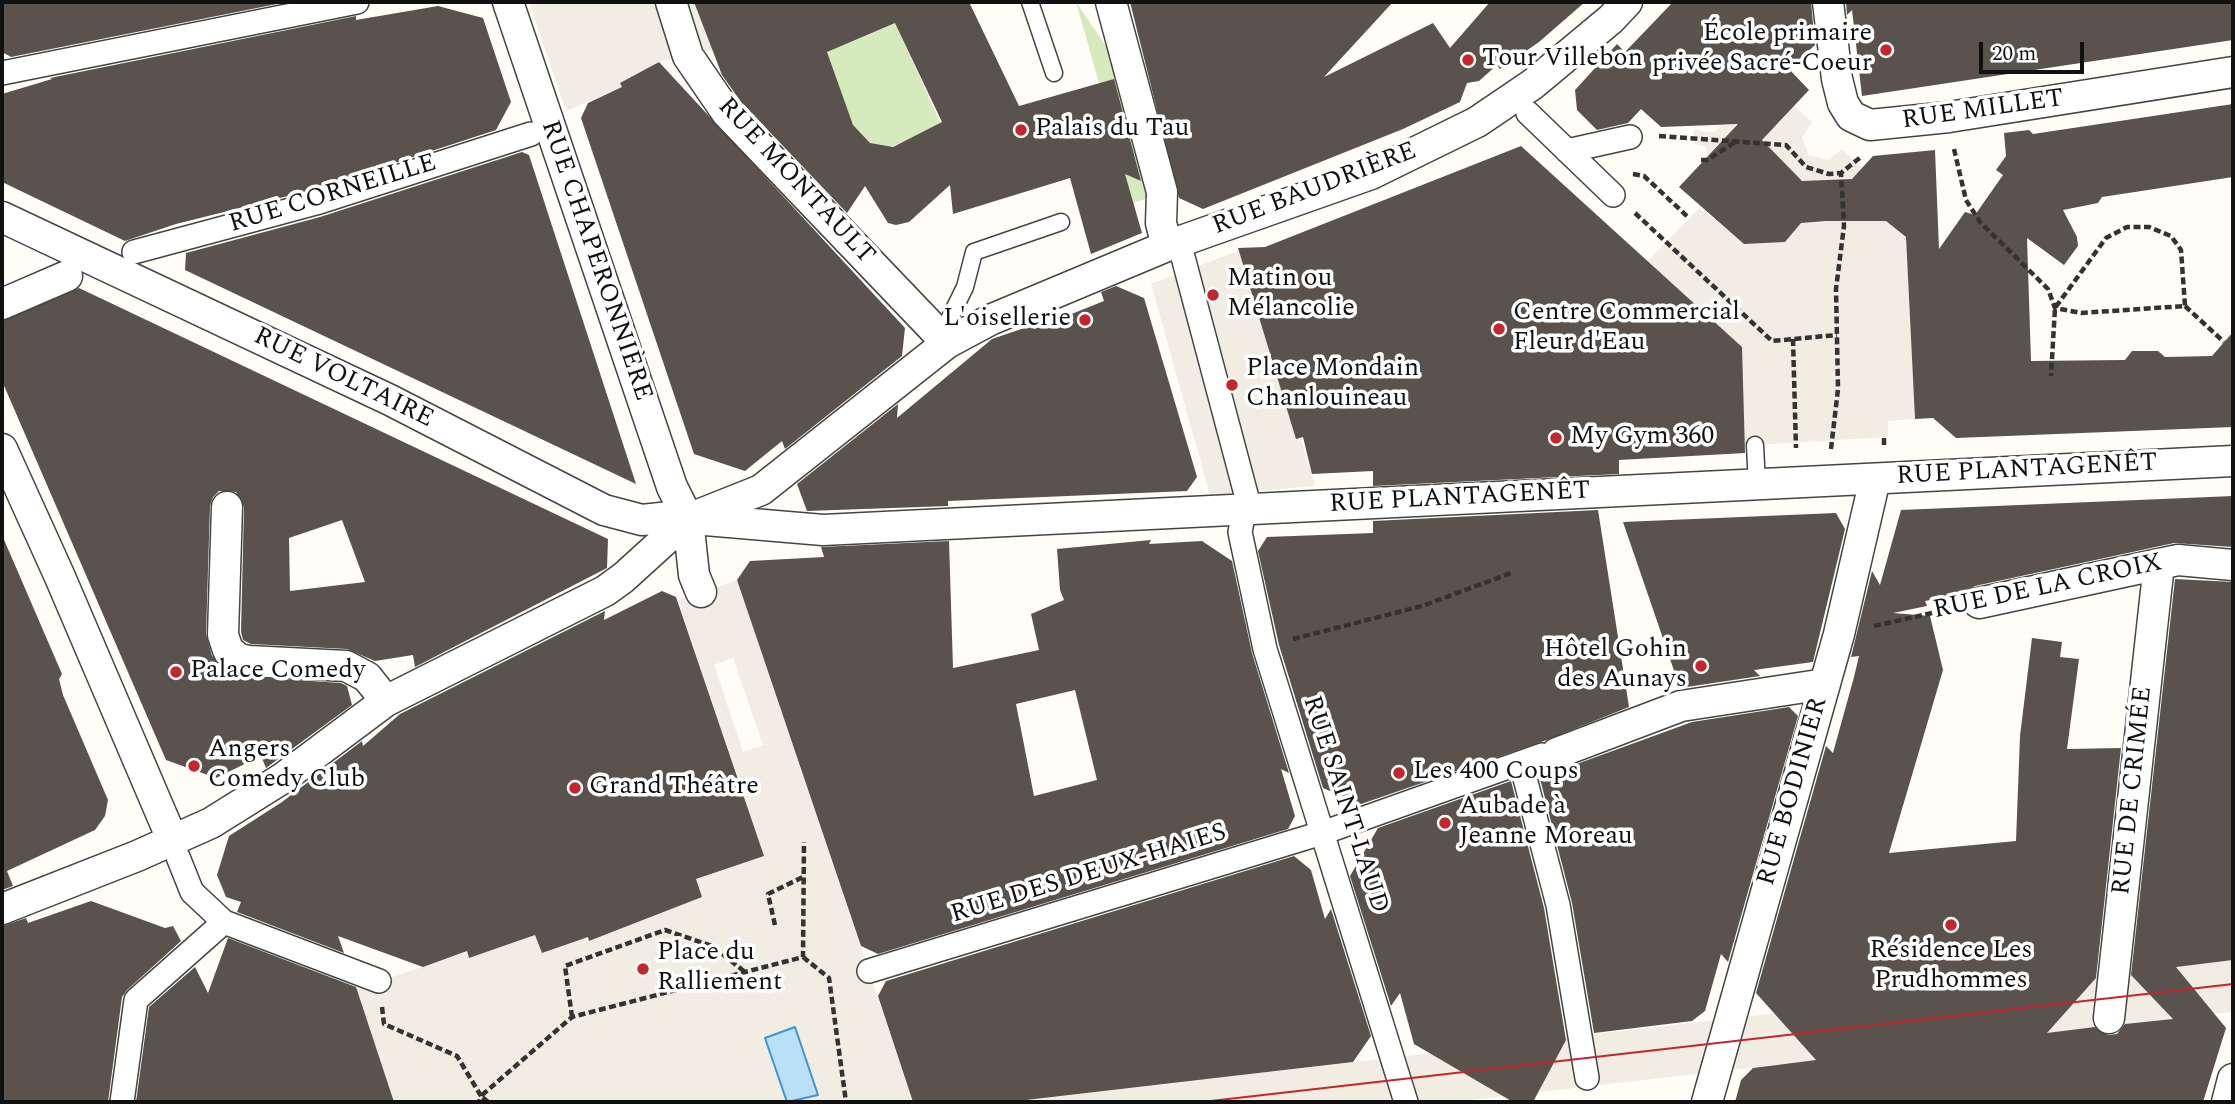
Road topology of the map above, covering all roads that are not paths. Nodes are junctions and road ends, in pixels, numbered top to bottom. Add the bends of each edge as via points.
1 (357, 2) edge
2 (508, 2) edge
3 (671, 2) edge
4 (1030, 2) edge
5 (1111, 2) edge
6 (1627, 2) edge
7 (1828, 2) edge
8 (2233, 72) edge
9 (2, 73) edge
10 (1054, 73) dead end
11 (1528, 113) dead end
12 (531, 134) dead end
13 (1630, 137) dead end
14 (1567, 151) junction
15 (1613, 195) road end
16 (2, 217) edge
17 (1061, 222) dead end
18 (1173, 244) junction
19 (134, 252) dead end
20 (67, 276) dead end
21 (2, 304) edge
22 (944, 340) junction
23 (1755, 445) dead end
24 (2, 449) edge
25 (2233, 461) edge
26 (1875, 479) junction
27 (1757, 485) junction
28 (1247, 498) dead end
29 (228, 508) dead end
30 (688, 519) junction
31 (1242, 522) dead end
32 (2159, 564) junction
33 (2233, 565) edge
34 (701, 592) dead end
35 (1979, 603) road end
36 (1825, 684) junction
37 (386, 701) junction
38 (1550, 754) joint
39 (1521, 763) junction
40 (1325, 832) junction
41 (175, 848) junction
42 (2, 909) edge
43 (224, 922) junction
44 (869, 971) dead end
45 (379, 981) road end
46 (2109, 1018) dead end
47 (1587, 1078) dead end
48 (2233, 1079) edge
49 (122, 1102) edge
50 (1406, 1102) edge
51 (1707, 1102) edge
52 (2227, 1102) edge

1 - 9 street
2 - 30 street, RUE CHAPERONNIÈRE via 671,487
3 - 22 street, RUE MONTAULT via 688,56 727,113
4 - 10 lane
5 - 18 street via 1162,192 1161,223
6 - 18 street, RUE BAUDRIÈRE via 1533,84 1477,122 1371,174
7 - 8 street, RUE MILLET via 1843,103 1850,116 1870,125
11 - 14 street
12 - 19 street, RUE CORNEILLE via 316,203
13 - 14 street
14 - 15 street
16 - 30 street, RUE VOLTAIRE via 390,400 604,510 642,520
17 - 22 lane via 974,252
18 - 22 street, RUE BAUDRIÈRE
18 - 28 street
20 - 21 street
22 - 30 street, RUE BAUDRIÈRE via 761,490
23 - 27 lane
24 - 41 street
25 - 26 street, RUE PLANTAGENÊT
26 - 27 street, RUE PLANTAGENÊT
26 - 36 street, RUE BODINIER
27 - 30 street, RUE PLANTAGENÊT via 823,530
29 - 37 street via 223,635 232,654 249,662 346,666 367,677
30 - 34 street via 694,575
30 - 37 street via 611,587
31 - 40 street, RUE SAINT-LAUD via 1240,532 1265,649
32 - 33 street, RUE DE LA CROIX via 2178,560
32 - 35 street, RUE DE LA CROIX
32 - 46 street, RUE DE CRIMÉE
36 - 38 street via 1681,706
36 - 51 street, RUE BODINIER
37 - 41 street via 283,778
38 - 39 street, RUE DES DEUX-HAIES
39 - 40 street, RUE DES DEUX-HAIES
39 - 47 street via 1558,905
40 - 44 street, RUE DES DEUX-HAIES
40 - 50 street, RUE SAINT-LAUD
41 - 42 street via 137,856
41 - 43 street via 192,892
43 - 45 street
43 - 49 street via 136,1000
48 - 52 street

